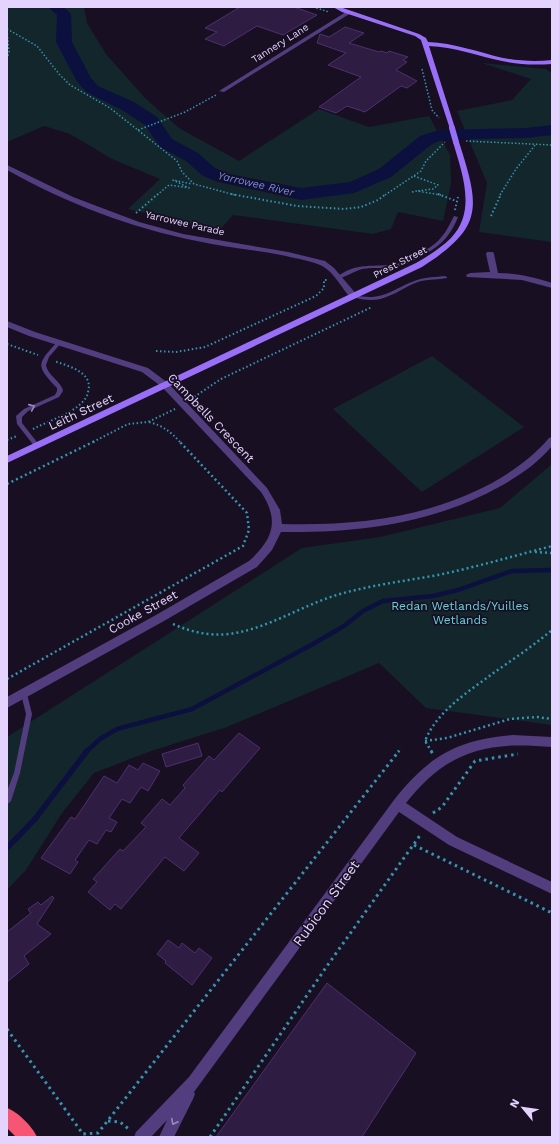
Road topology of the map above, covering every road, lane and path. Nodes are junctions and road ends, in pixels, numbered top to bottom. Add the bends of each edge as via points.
1 (313, 7) edge
2 (336, 7) edge
3 (329, 12) dead end
4 (348, 13) junction
5 (7, 29) edge
6 (426, 44) junction
7 (7, 59) edge
8 (552, 62) edge
9 (420, 63) dead end
10 (222, 91) joint
11 (441, 121) dead end
12 (138, 130) junction
13 (446, 141) dead end
14 (459, 142) junction
15 (537, 144) junction
16 (552, 145) edge
17 (7, 167) edge
18 (15, 172) junction
19 (7, 174) edge
20 (414, 176) junction
21 (194, 184) junction
22 (417, 191) junction
23 (412, 192) dead end
24 (456, 201) dead end
25 (491, 216) dead end
26 (456, 218) dead end
27 (128, 220) junction
28 (490, 254) dead end
29 (494, 274) junction
30 (470, 275) dead end
31 (445, 277) dead end
32 (338, 278) junction
33 (552, 286) edge
34 (354, 296) junction
35 (374, 307) dead end
36 (7, 324) edge
37 (60, 342) junction
38 (7, 344) edge
39 (156, 351) dead end
40 (46, 358) junction
41 (165, 385) junction
42 (183, 404) junction
43 (148, 422) junction
44 (26, 432) junction
45 (7, 440) edge
46 (552, 440) edge
47 (38, 446) junction
48 (7, 460) edge
49 (7, 484) edge
50 (277, 528) junction
51 (552, 546) edge
52 (531, 552) junction
53 (552, 553) edge
54 (160, 618) junction
55 (552, 630) edge
56 (7, 678) edge
57 (24, 694) junction
58 (7, 703) edge
59 (552, 719) edge
60 (425, 741) junction
61 (552, 742) edge
62 (401, 749) dead end
63 (521, 753) dead end
64 (439, 762) junction
65 (7, 801) edge
66 (398, 804) junction
67 (429, 815) dead end
68 (423, 831) dead end
69 (414, 845) junction
70 (552, 888) edge
71 (552, 913) edge
72 (7, 1029) edge
73 (194, 1082) junction
74 (7, 1116) edge
75 (108, 1121) junction
76 (136, 1134) edge
77 (28, 1137) edge
78 (166, 1137) edge
79 (210, 1137) edge

1 - 3 path
2 - 4 main road
4 - 6 main road via 417,35
4 - 10 street, Tannery Lane
5 - 7 path via 10,52
5 - 12 path via 37,46 70,85 110,108
6 - 8 main road via 454,46 510,61
6 - 14 main road, Prest Street, bridge via 435,80
9 - 11 path via 432,110
10 - 12 path via 185,112
12 - 21 path via 177,161 182,172
13 - 20 path
14 - 15 path
14 - 34 main road, Prest Street via 470,193 468,215 462,231 451,244 431,259
15 - 16 path
15 - 25 path via 503,187
17 - 18 street, Yarrowee Parade
18 - 19 street
18 - 27 street, Yarrowee Parade via 52,191
20 - 21 path via 378,200 361,207 344,209 298,206 233,196
20 - 22 path via 438,185 433,189
21 - 27 path via 173,180 189,188 169,185
22 - 23 path
22 - 24 path via 441,195 442,198
26 - 32 lane via 447,235 432,250 402,264 360,267
27 - 32 street, Yarrowee Parade via 182,236 312,260 329,267
28 - 29 street
29 - 30 street
29 - 33 street
31 - 34 lane via 418,281 376,299 367,300
32 - 34 street, Yarrowee Parade via 345,289
32 - 39 path via 324,280 324,288 316,296 205,347 182,352
34 - 41 main road, Prest Street
35 - 42 path via 221,379
36 - 37 street, Campbells Crescent
37 - 40 lane
37 - 41 street, Campbells Crescent via 142,368
38 - 40 path
44 -> 40 lane via 19,423 19,416 26,410 57,396 60,391 44,372 42,367
40 - 44 path via 81,372 89,383 89,392 82,405
41 - 42 street, Campbells Crescent
41 - 47 main road, Leith Street
42 - 43 path
42 - 50 street, Campbells Crescent via 269,496 275,509
43 - 49 path via 128,424
43 - 56 path via 169,430 247,513 250,531 243,546
44 - 45 path
44 - 47 lane
46 - 50 street via 532,460 510,476 482,493 451,506 376,524 311,529
47 - 48 main road, Leith Street
50 - 54 street, Cooke Street via 268,549 253,564
51 - 52 path
52 - 53 path
52 - 54 path via 443,574 337,595 271,622 240,631 213,635 190,632
54 - 57 street, Cooke Street
55 - 60 path via 456,701 431,728
57 - 58 street, Cooke Street
57 - 65 lane via 30,714 17,773
59 - 60 path via 515,717 446,739
60 - 64 path
61 - 64 street, Rubicon Street via 514,741 475,746
62 - 75 path
63 - 67 path via 475,761 442,807
64 - 66 street, Rubicon Street via 418,780
66 - 70 street via 453,841
66 - 73 street, Rubicon Street
68 - 69 path
69 - 71 path
69 - 79 path via 327,966
72 - 75 path via 83,1134 98,1133
73 - 76 street, Rubicon Street
73 -> 78 street, Rubicon Street
74 - 77 highway
75 - 76 path via 120,1122

